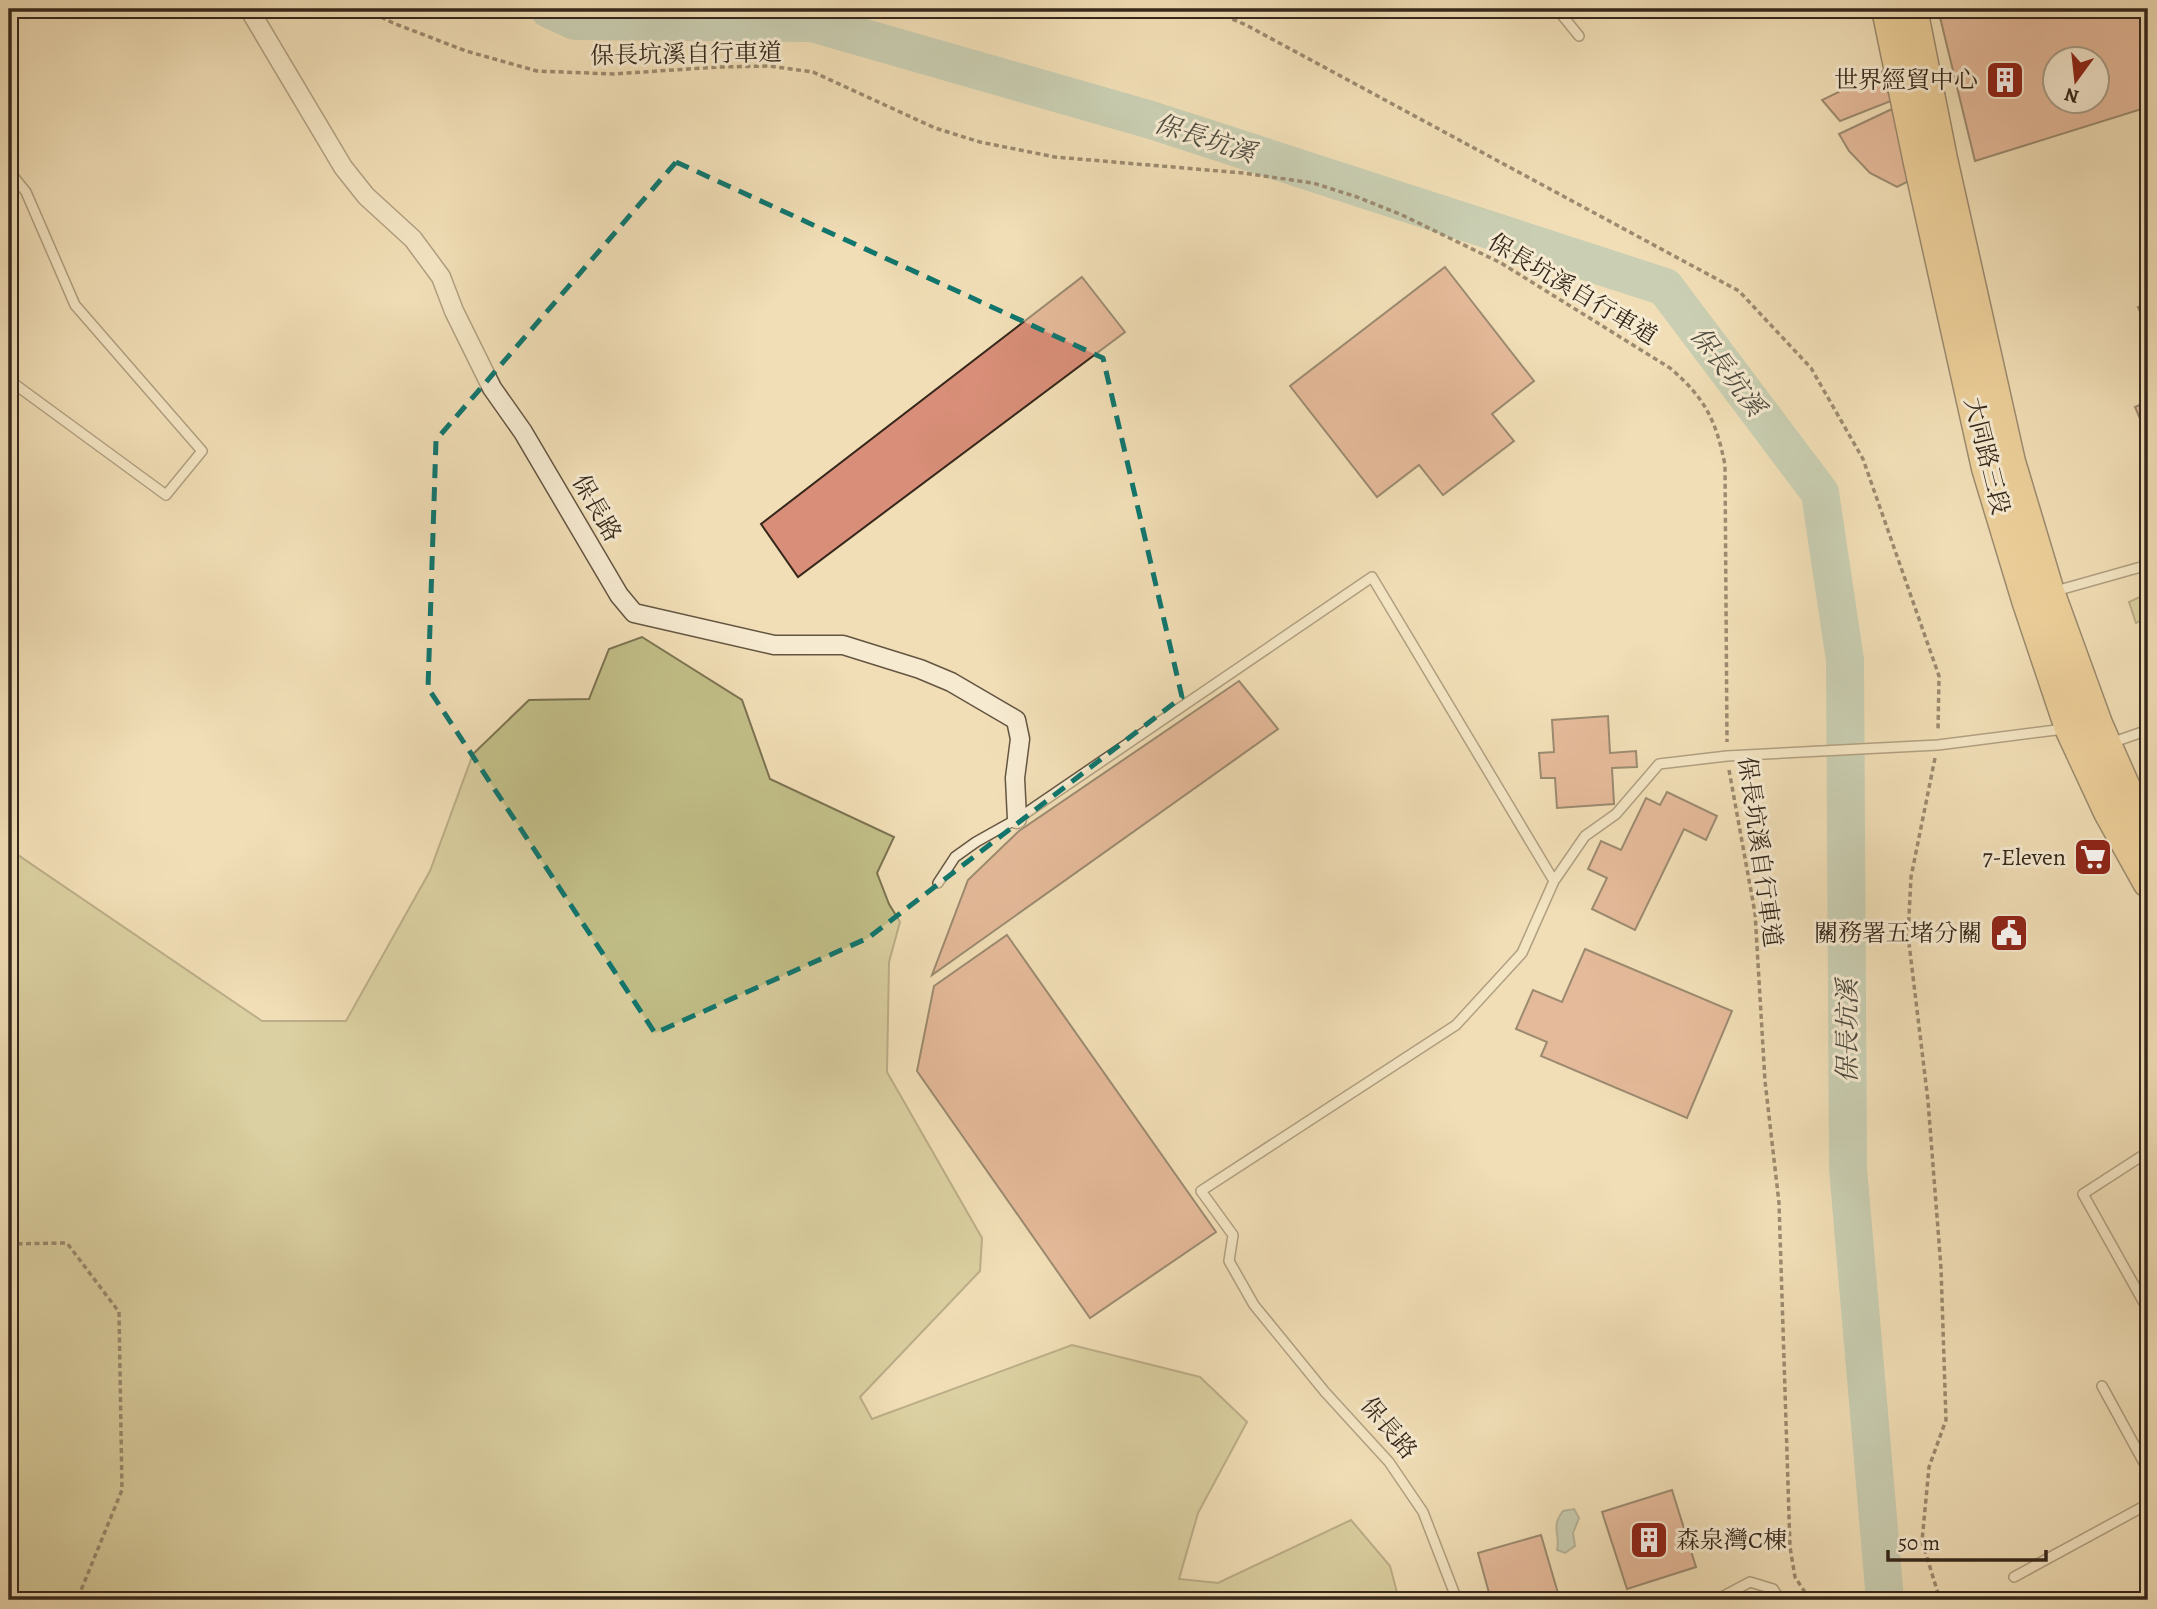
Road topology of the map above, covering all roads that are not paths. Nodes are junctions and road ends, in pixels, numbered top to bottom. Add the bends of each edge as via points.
1 (249, 9) edge
2 (1557, 9) edge
3 (1887, 9) edge
4 (1912, 9) edge
5 (1579, 36) dead end
6 (9, 171) edge
7 (9, 380) edge
8 (2148, 565) edge
9 (2038, 596) junction
10 (2148, 730) edge
11 (2091, 732) junction
12 (1017, 819) junction
13 (2148, 833) edge
14 (1554, 881) junction
15 (2148, 882) edge
16 (938, 883) dead end
17 (2148, 1152) edge
18 (2148, 1310) edge
19 (2102, 1386) dead end
20 (2148, 1470) edge
21 (2148, 1504) edge
22 (2014, 1577) dead end
23 (1457, 1600) edge
24 (1716, 1600) edge
25 (1780, 1600) edge

1 - 12 street, 保長路 via 343,167 366,196 413,239 441,277 492,388 634,612 774,645 843,645 951,682 1016,720 1020,739 1015,778
2 - 5 lane
3 - 9 main road, 大同路三段 via 1987,468
4 - 9 main road, 大同路三段
6 - 7 lane via 26,192 75,305 202,451 166,495
8 - 9 lane
9 - 11 main road, 大同路三段
10 - 11 lane
11 - 13 main road, 大同路三段
11 - 14 lane via 1659,764 1616,814 1585,836
11 - 15 main road, 大同路三段 via 2109,812
12 - 14 lane via 1372,577
12 - 16 lane via 955,857
14 - 23 lane, 保長路 via 1522,953 1456,1025 1201,1191 1233,1235 1229,1261 1254,1305 1389,1462 1423,1512
17 - 18 lane via 2082,1194
19 - 20 lane
21 - 22 lane
24 - 25 lane via 1750,1582 1773,1589

